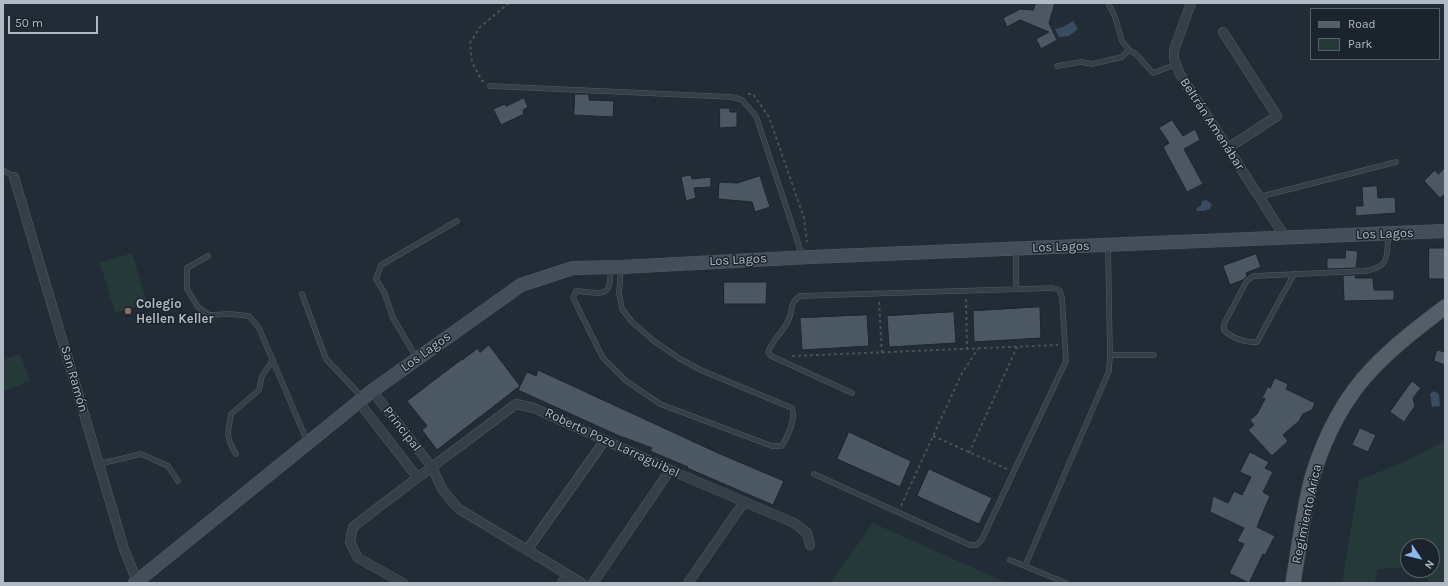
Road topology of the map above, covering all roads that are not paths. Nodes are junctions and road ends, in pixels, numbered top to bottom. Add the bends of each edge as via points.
1 (1108, 3) edge
2 (1191, 3) edge
3 (1223, 32) dead end
4 (1129, 50) junction
5 (1175, 65) junction
6 (1057, 66) dead end
7 (490, 84) road end
8 (1228, 148) junction
9 (1396, 162) dead end
10 (3, 170) edge
11 (14, 177) joint
12 (1259, 197) junction
13 (457, 221) dead end
14 (1445, 232) edge
15 (1388, 234) junction
16 (1285, 237) junction
17 (1108, 245) junction
18 (1016, 248) junction
19 (208, 256) dead end
20 (806, 257) junction
21 (616, 267) junction
22 (1294, 274) junction
23 (1016, 289) junction
24 (302, 294) dead end
25 (1445, 300) edge
26 (1445, 307) edge
27 (1430, 318) junction
28 (1110, 355) junction
29 (1154, 355) dead end
30 (417, 358) junction
31 (272, 360) junction
32 (852, 393) dead end
33 (364, 397) junction
34 (605, 440) junction
35 (308, 442) junction
36 (236, 454) dead end
37 (99, 464) junction
38 (432, 468) junction
39 (670, 470) junction
40 (814, 474) dead end
41 (417, 477) junction
42 (178, 481) dead end
43 (744, 502) junction
44 (810, 545) dead end
45 (527, 550) junction
46 (1010, 560) dead end
47 (1025, 566) junction
48 (567, 574) junction
49 (136, 582) edge
50 (403, 583) edge
51 (562, 583) edge
52 (582, 583) edge
53 (593, 583) edge
54 (688, 583) edge
55 (1066, 583) edge
56 (1293, 583) edge

1 - 4 lane via 1122,41
2 - 5 street, Beltrán Amenábar via 1174,50
3 - 8 street via 1277,116
4 - 5 lane via 1154,73
4 - 6 lane via 1122,57 1092,64 1081,62
5 - 8 street, Beltrán Amenábar
7 - 20 lane via 732,97 742,100 756,116
8 - 12 street, Beltrán Amenábar
9 - 12 lane
10 - 11 lane
11 - 37 street, San Ramón
12 - 16 street, Beltrán Amenábar
13 - 30 lane via 381,265 376,279 384,292 393,318
14 - 15 main road, Los Lagos
15 - 16 main road, Los Lagos
15 - 22 lane via 1386,258 1375,269
16 - 17 main road, Los Lagos
17 - 18 main road, Los Lagos
17 - 28 lane
18 - 20 main road, Los Lagos
18 - 23 lane
19 - 31 lane via 187,268 187,289 198,307 209,315 249,316 259,328
20 - 21 main road, Los Lagos
21 - 21 lane via 605,292 576,291 573,298 603,358 611,367 660,404 772,446 782,446 794,415 792,408 703,371 654,341 632,322 622,309
21 - 30 main road, Los Lagos via 573,268 521,285
22 - 22 lane via 1256,342 1248,342 1229,335 1224,330 1224,324 1246,282 1253,276
23 - 32 lane via 800,296 794,300 788,322 768,352 785,363
23 - 40 lane via 1059,290 1062,297 1066,361 977,545 970,545
24 - 33 lane via 326,359
25 - 27 main road, Regimiento Arica
26 - 27 main road, Regimiento Arica
27 - 56 main road, Regimiento Arica via 1374,367 1352,395 1333,426 1312,480
28 - 29 lane
28 - 47 lane via 1105,383
30 - 33 main road, Los Lagos
31 - 35 lane
31 - 36 lane via 262,376 259,390 231,414 229,441
33 - 35 main road, Los Lagos
33 - 38 street, Principal
33 - 41 street, Principal
34 - 38 street, Roberto Pozo Larraguibel via 534,408 516,404
34 - 39 street, Roberto Pozo Larraguibel
34 - 45 street
35 - 49 main road, Los Lagos
37 - 42 lane via 141,454 168,466
37 - 49 street, San Ramón
38 - 41 street, Roberto Pozo Larraguibel
38 - 45 street, Principal via 442,489 459,509
39 - 43 street, Roberto Pozo Larraguibel
39 - 53 street
41 - 50 street, Roberto Pozo Larraguibel via 353,528 350,542 358,558
43 - 44 street, Roberto Pozo Larraguibel via 794,523 807,533
43 - 54 street
45 - 48 street, Principal
46 - 47 lane
47 - 55 lane
48 - 51 street
48 - 52 street, Principal

